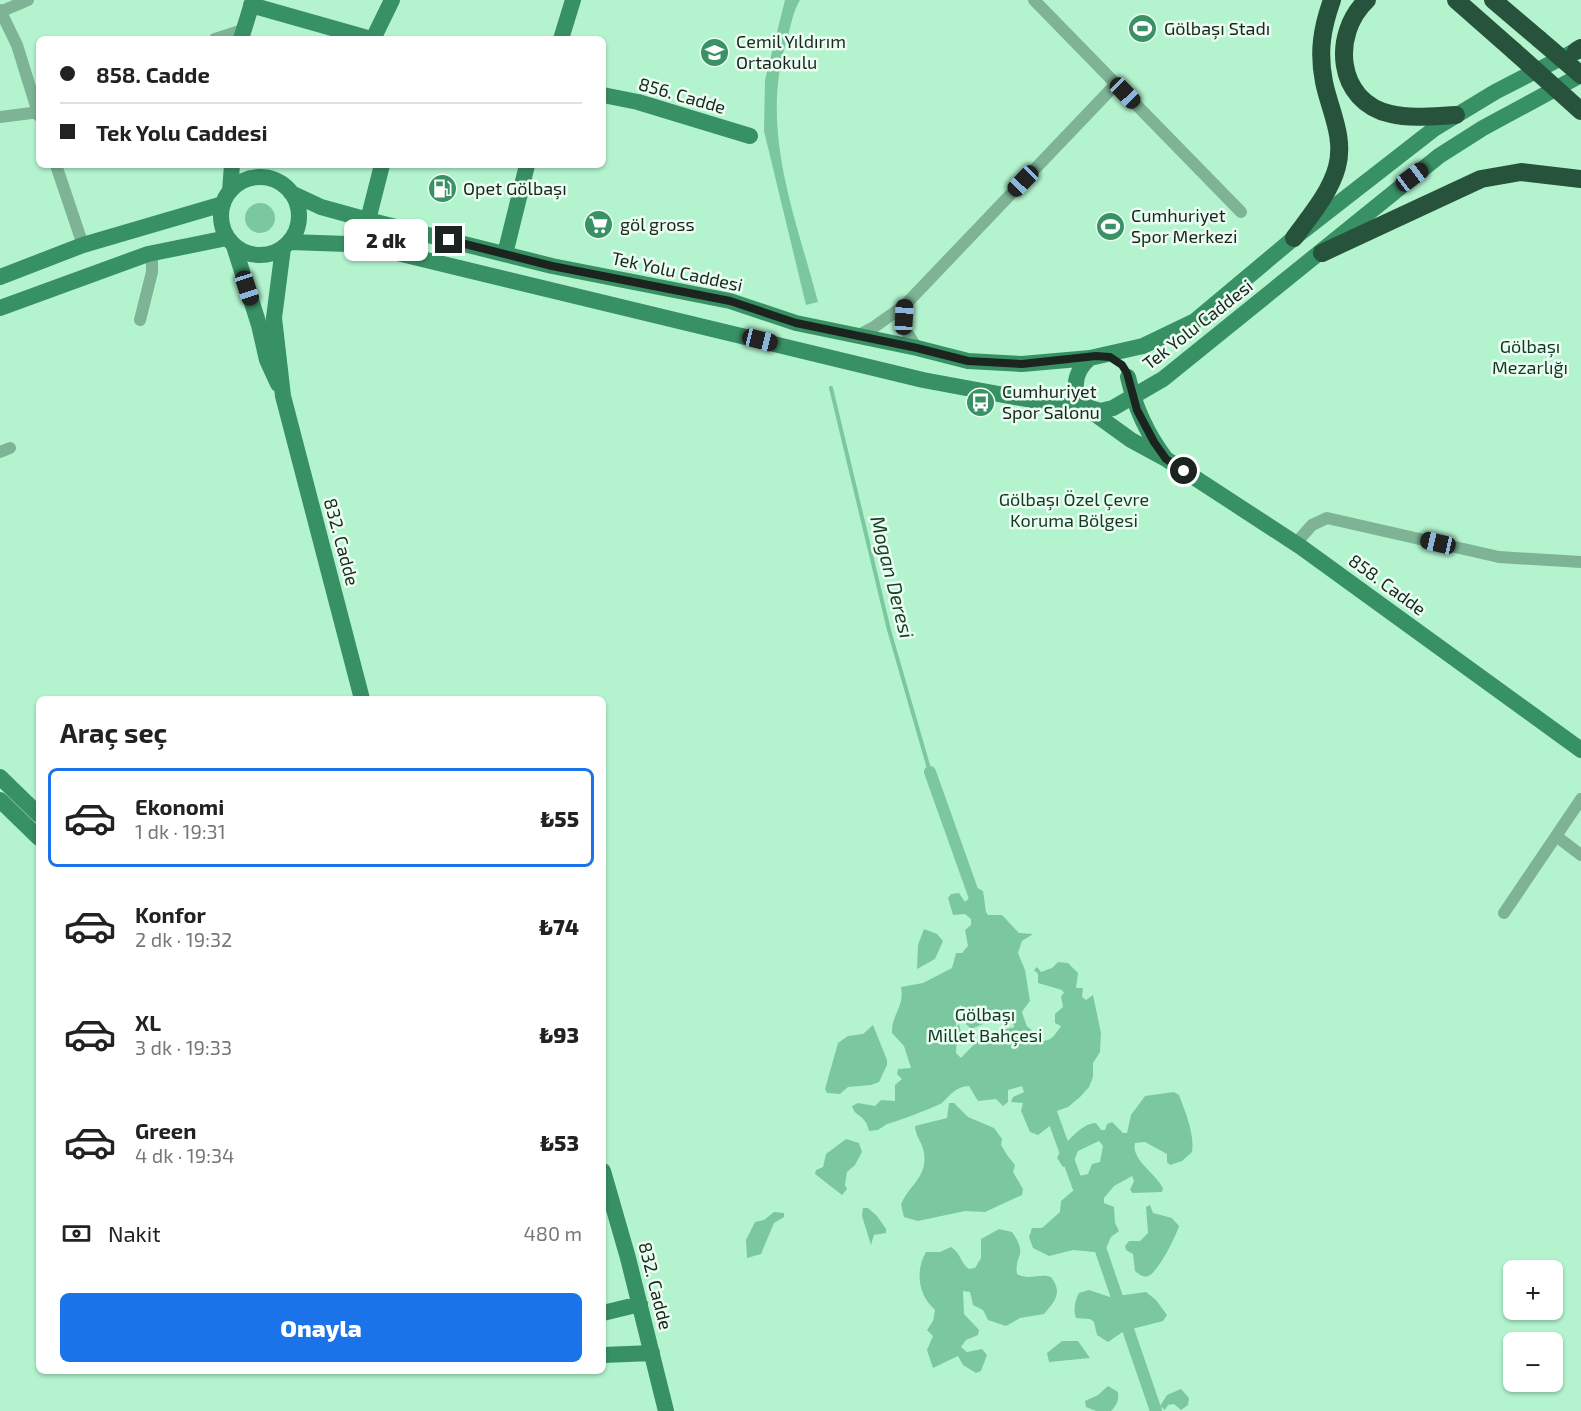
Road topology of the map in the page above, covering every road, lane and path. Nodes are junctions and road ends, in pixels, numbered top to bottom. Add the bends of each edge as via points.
1 (28, 0) edge
2 (392, 0) edge
3 (573, 0) edge
4 (1034, 0) edge
5 (1332, 0) edge
6 (1367, 0) edge
7 (1446, 0) edge
8 (1456, 0) edge
9 (1493, 0) edge
10 (252, 2) edge
11 (0, 11) edge
12 (1479, 20) junction
13 (242, 34) edge
14 (362, 36) edge
15 (374, 36) edge
16 (562, 36) edge
17 (1579, 50) edge
18 (1581, 75) edge
19 (1116, 84) junction
20 (606, 96) edge
21 (36, 105) edge
22 (1581, 111) edge
23 (36, 114) edge
24 (1456, 115) junction
25 (0, 117) edge
26 (750, 136) dead end
27 (57, 168) edge
28 (231, 168) edge
29 (272, 168) edge
30 (381, 168) edge
31 (526, 168) edge
32 (1581, 179) edge
33 (287, 189) junction
34 (226, 198) junction
35 (1241, 212) dead end
36 (368, 220) junction
37 (1294, 238) junction
38 (231, 242) junction
39 (83, 245) junction
40 (286, 245) junction
41 (152, 253) junction
42 (1322, 253) junction
43 (505, 254) junction
44 (0, 277) edge
45 (905, 304) junction
46 (1, 308) edge
47 (140, 320) dead end
48 (856, 336) junction
49 (917, 348) junction
50 (1096, 357) junction
51 (283, 396) junction
52 (1126, 401) junction
53 (1092, 409) junction
54 (1166, 459) junction
55 (1296, 543) junction
56 (1581, 562) edge
57 (361, 696) edge
58 (1581, 750) edge
59 (0, 777) edge
60 (1581, 799) edge
61 (0, 801) edge
62 (36, 812) edge
63 (36, 835) edge
64 (1556, 836) junction
65 (1581, 855) edge
66 (1504, 913) dead end
67 (606, 1183) edge
68 (640, 1304) junction
69 (606, 1312) edge
70 (652, 1353) junction
71 (606, 1355) edge
72 (666, 1411) edge

1 - 11 street
2 - 15 main road
3 - 16 main road
4 - 19 street
5 - 37 highway via 1324,22 1321,55 1340,150 1332,181
6 - 24 highway via 1351,18 1342,55 1361,96 1390,114
7 - 12 highway
8 - 12 highway
9 - 18 highway, bridge
10 - 13 main road
10 - 14 main road
11 - 21 street via 17,45
12 - 22 highway, bridge
17 - 24 main road, Tek Yolu Caddesi
18 - 42 main road, Tek Yolu Caddesi via 1439,156
19 - 35 street
19 - 45 street
20 - 26 main road, 856. Cadde
23 - 25 street
24 - 37 main road, Tek Yolu Caddesi via 1398,155
27 - 39 street
28 - 34 main road
29 - 33 main road
30 - 36 main road
31 - 43 main road
32 - 42 highway via 1521,172 1481,179
33 - 34 main road via 261,178 239,183
33 - 36 main road, Tek Yolu Caddesi via 321,207
33 - 40 main road via 296,202 298,223
34 - 38 main road via 222,227
34 - 39 main road
36 - 43 main road, Tek Yolu Caddesi
37 - 50 main road, Tek Yolu Caddesi via 1189,325 1143,346
38 - 40 main road via 242,252 263,255
38 - 41 main road
38 - 51 main road, 832. Cadde via 267,360
39 - 44 main road
40 - 51 main road, 832. Cadde via 274,318
40 - 53 main road via 348,244 389,252 922,380
41 - 46 main road
41 - 47 street via 152,272
42 - 52 main road, Tek Yolu Caddesi via 1162,379
43 - 48 main road, Tek Yolu Caddesi via 730,301 796,323
45 - 48 street
45 - 49 street via 906,332
48 - 49 main road, Tek Yolu Caddesi
49 - 50 main road, Tek Yolu Caddesi via 998,364
50 - 52 main road via 1118,362 1128,377
50 - 53 main road via 1081,367 1075,379 1076,393
51 - 57 main road, 832. Cadde
52 - 53 main road, Tek Yolu Caddesi
52 - 54 main road, 858. Cadde
53 - 54 main road, 858. Cadde via 1131,440
54 - 55 main road, 858. Cadde
55 - 56 street via 1312,525 1327,518 1499,557
55 - 58 main road, 858. Cadde
59 - 62 main road
60 - 64 street
61 - 63 main road
64 - 65 street
64 - 66 street
67 - 68 main road, 832. Cadde
68 - 69 main road
68 - 70 main road, 832. Cadde
70 - 71 main road
70 - 72 main road, 832. Cadde

